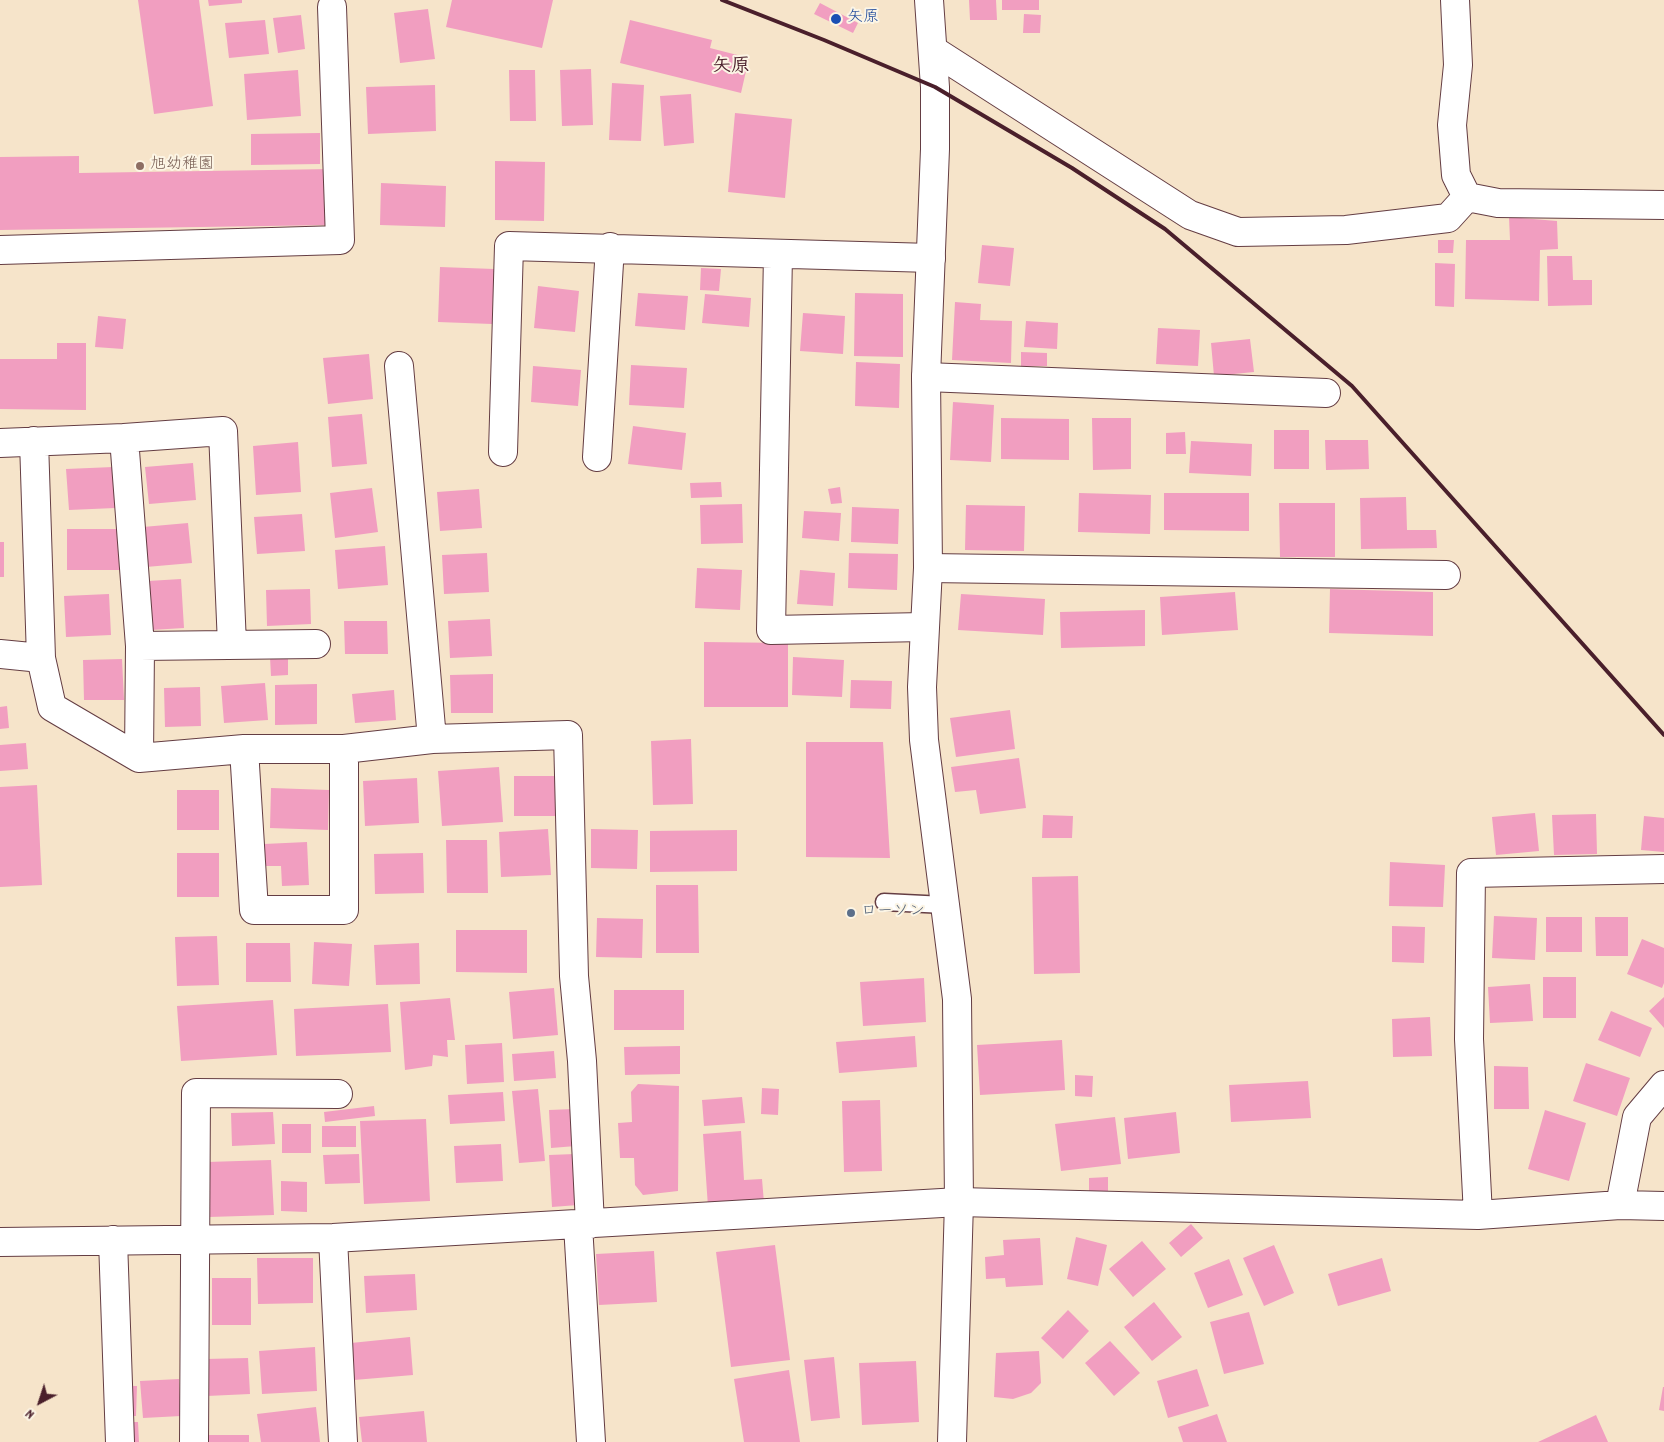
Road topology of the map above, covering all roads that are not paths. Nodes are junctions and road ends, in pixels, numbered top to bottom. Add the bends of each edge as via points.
1 (929, 0) edge
2 (1455, 0) edge
3 (332, 7) dead end
4 (933, 50) junction
5 (1467, 197) junction
6 (1664, 205) edge
7 (610, 247) junction
8 (0, 250) edge
9 (778, 254) junction
10 (932, 258) junction
11 (399, 366) dead end
12 (926, 377) junction
13 (1326, 393) dead end
14 (124, 438) junction
15 (34, 441) junction
16 (0, 443) edge
17 (503, 452) dead end
18 (597, 457) dead end
19 (928, 568) junction
20 (1446, 575) dead end
21 (924, 627) junction
22 (316, 644) dead end
23 (232, 645) junction
24 (140, 646) junction
25 (0, 654) edge
26 (41, 658) junction
27 (432, 739) junction
28 (344, 749) junction
29 (244, 750) junction
30 (139, 758) junction
31 (1664, 869) edge
32 (884, 902) dead end
33 (945, 905) junction
34 (1664, 1085) edge
35 (338, 1094) dead end
36 (959, 1202) junction
37 (1620, 1205) junction
38 (1664, 1206) edge
39 (1478, 1215) junction
40 (584, 1224) junction
41 (333, 1238) junction
42 (113, 1240) junction
43 (194, 1240) junction
44 (0, 1242) edge
45 (120, 1442) edge
46 (194, 1442) edge
47 (343, 1442) edge
48 (591, 1442) edge
49 (952, 1442) edge

1 - 4 street
2 - 5 street via 1458,65 1452,125 1456,175
3 - 8 street via 340,240
4 - 5 street via 1190,215 1238,232 1346,230 1448,218
4 - 10 street
5 - 6 street via 1498,203
7 - 9 street
7 - 17 street via 509,246
7 - 18 street
9 - 10 street
9 - 21 street via 771,630
10 - 12 street
11 - 27 street
12 - 13 street
12 - 19 street
14 - 15 street
14 - 23 street via 223,432
14 - 24 street
15 - 16 street
15 - 26 street
19 - 20 street
19 - 21 street
21 - 33 street via 924,740
22 - 23 street
23 - 24 street
24 - 30 street
25 - 26 street
26 - 30 street via 52,707
27 - 28 street
27 - 40 street via 568,734 574,976 582,1062
28 - 29 street
28 - 29 street via 344,910 254,910
29 - 30 street
31 - 39 street via 1471,873 1469,1039
32 - 33 lane
33 - 36 street via 957,999
34 - 37 street via 1637,1116
35 - 43 street via 196,1093
36 - 39 street
36 - 40 street
36 - 49 street
37 - 38 street
37 - 39 street
40 - 41 street
40 - 48 street
41 - 43 street
41 - 47 street
42 - 43 street
42 - 44 street
42 - 45 street
43 - 46 street

